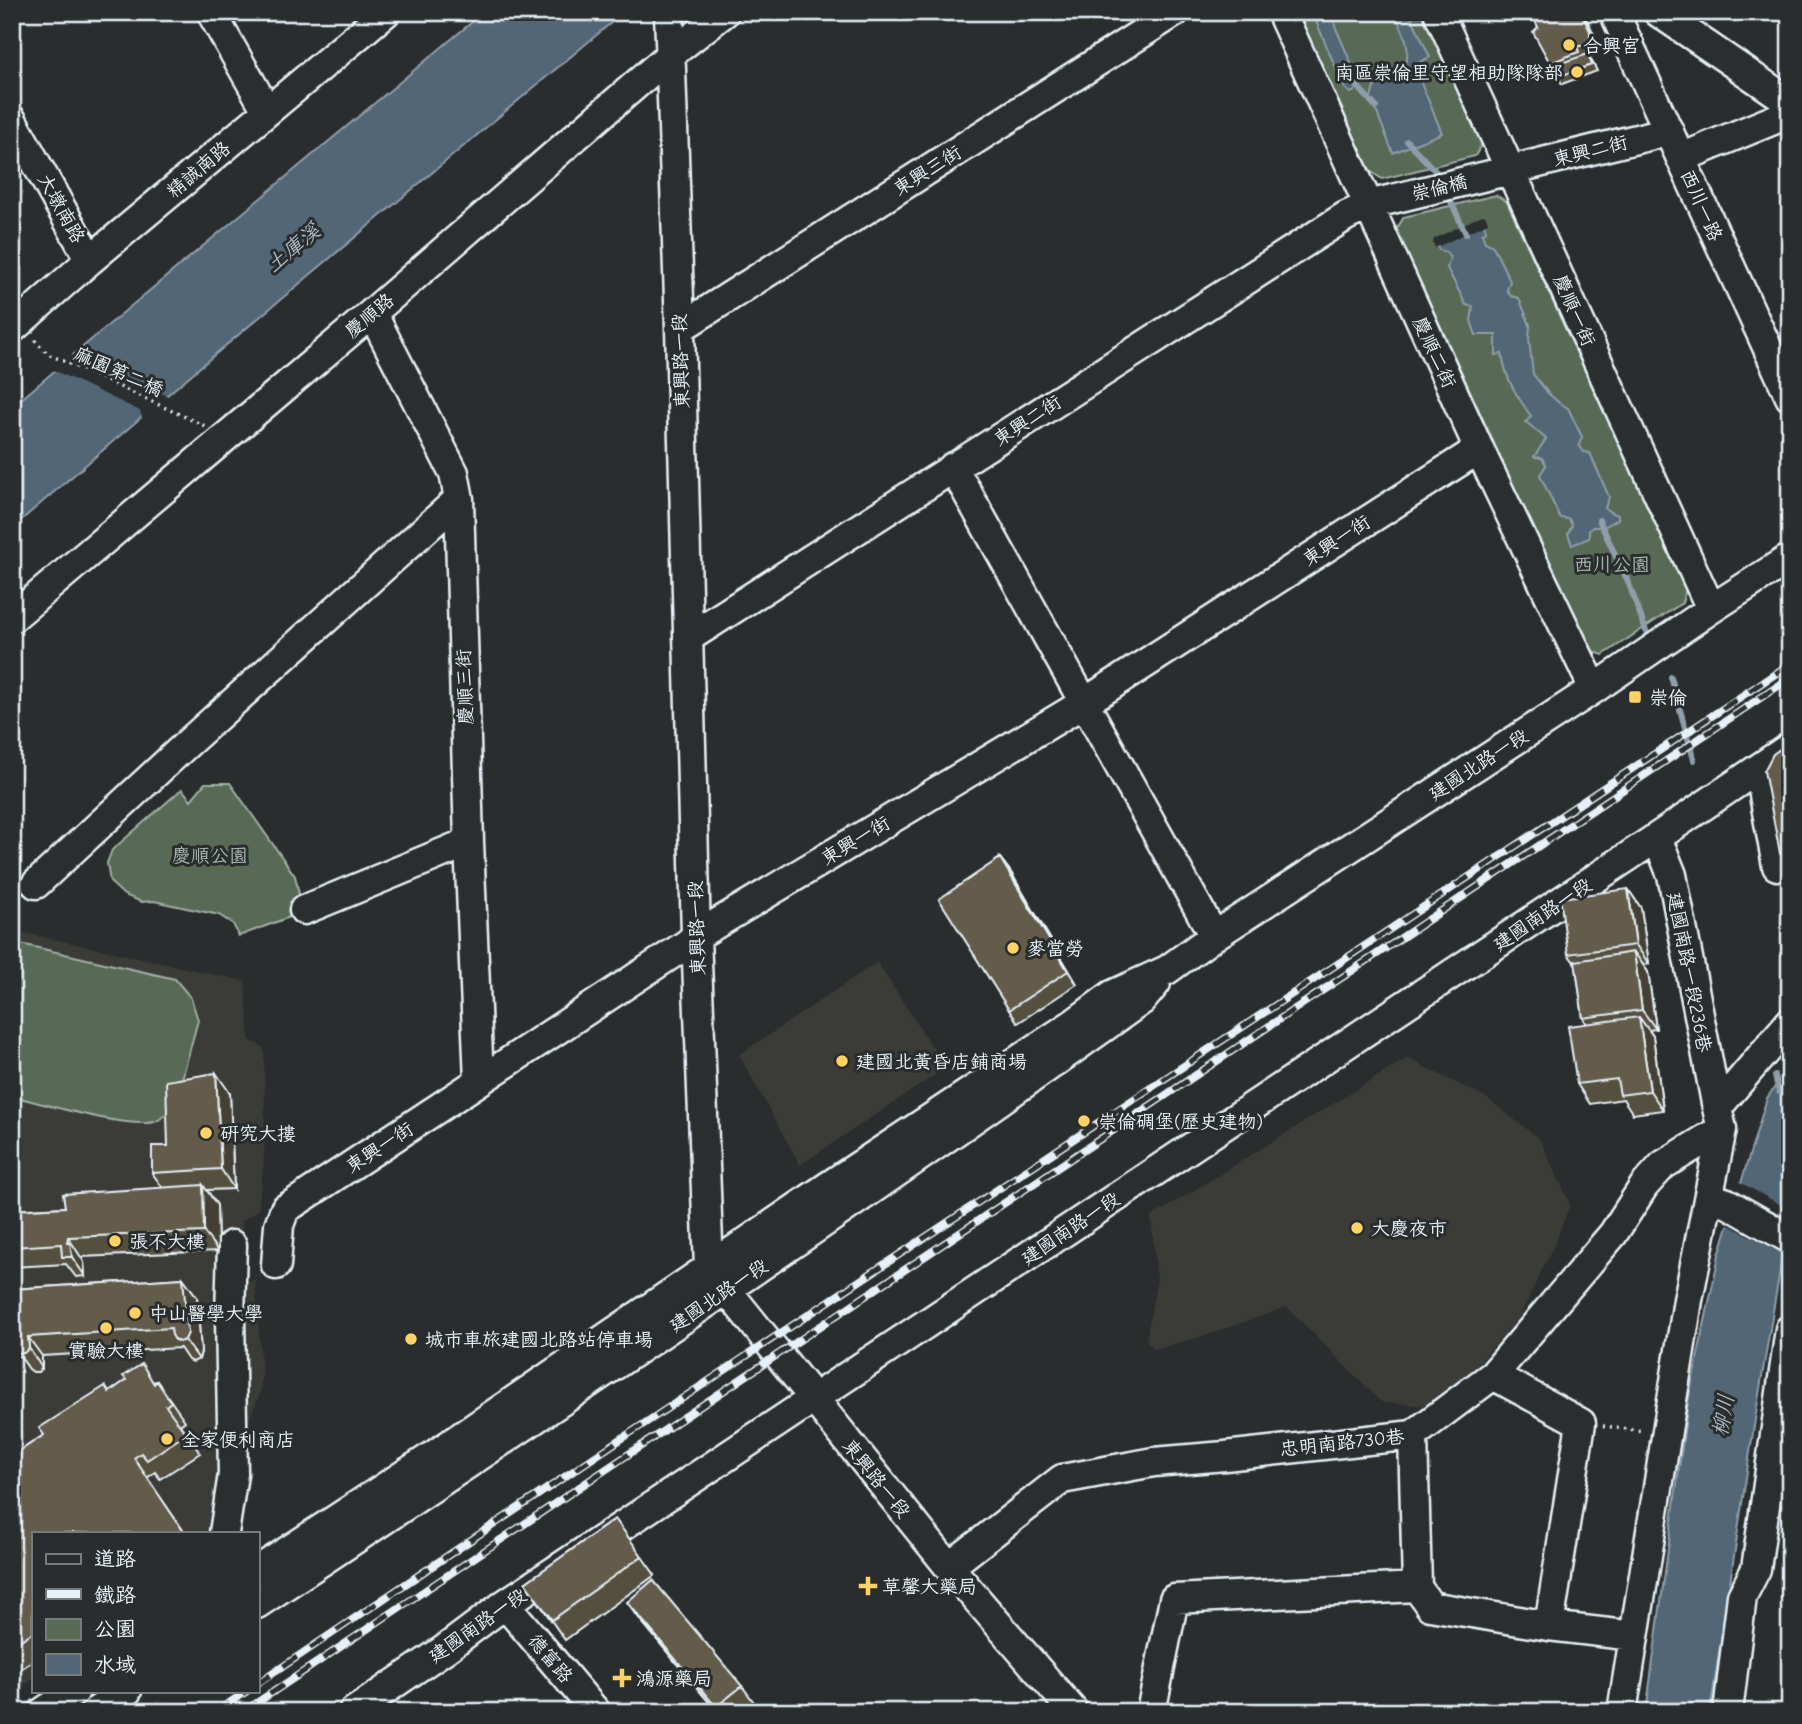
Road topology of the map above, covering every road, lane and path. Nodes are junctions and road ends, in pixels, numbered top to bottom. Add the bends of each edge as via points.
1 (211, 12) edge
2 (386, 12) edge
3 (725, 12) edge
4 (1175, 12) edge
5 (1281, 12) edge
6 (1438, 12) edge
7 (1658, 12) edge
8 (669, 13) edge
9 (1615, 13) edge
10 (670, 55) junction
11 (1790, 102) edge
12 (267, 111) junction
13 (1790, 113) edge
14 (12, 120) edge
15 (1669, 131) junction
16 (1681, 158) junction
17 (1511, 169) junction
18 (1368, 206) junction
19 (90, 260) junction
20 (372, 313) junction
21 (680, 328) junction
22 (12, 329) edge
23 (48, 354) dead end
24 (1790, 397) edge
25 (179, 413) dead end
26 (1479, 449) junction
27 (953, 467) junction
28 (459, 499) junction
29 (1790, 558) edge
30 (1711, 609) junction
31 (12, 618) edge
32 (688, 638) junction
33 (1594, 689) junction
34 (1084, 704) junction
35 (1790, 747) edge
36 (1759, 768) junction
37 (1653, 840) junction
38 (469, 842) junction
39 (1777, 866) edge
40 (36, 884) dead end
41 (304, 910) dead end
42 (696, 936) junction
43 (1214, 936) junction
44 (1167, 970) junction
45 (1790, 1022) edge
46 (479, 1081) junction
47 (1719, 1119) junction
48 (1718, 1200) junction
49 (1790, 1239) edge
50 (232, 1245) dead end
51 (276, 1265) dead end
52 (709, 1268) junction
53 (726, 1289) junction
54 (1790, 1329) edge
55 (1493, 1375) junction
56 (813, 1399) junction
57 (1581, 1423) junction
58 (1667, 1434) junction
59 (1413, 1435) junction
60 (224, 1532) edge
61 (949, 1567) junction
62 (259, 1570) edge
63 (1417, 1587) junction
64 (259, 1603) edge
65 (505, 1604) junction
66 (1549, 1626) junction
67 (1634, 1636) junction
68 (73, 1692) edge
69 (125, 1692) edge
70 (1066, 1709) edge
71 (43, 1712) edge
72 (95, 1712) edge
73 (353, 1712) edge
74 (596, 1712) edge
75 (1151, 1712) edge
76 (1622, 1712) edge
77 (1728, 1712) edge

1 - 12 street
2 - 12 street, 精誠南路
3 - 10 street, 慶順路
4 - 21 street, 東興三街
5 - 18 street, 慶順二街
6 - 17 street, 慶順一街
7 - 11 street
8 - 10 street, 東興路一段
9 - 15 street, 西川一路
10 - 20 street, 慶順路
10 - 21 street, 東興路一段
12 - 19 street, 精誠南路
13 - 16 street
14 - 19 street, 大墩南路
15 - 16 street, 西川一路
15 - 17 street, 東興二街
16 - 24 street, 西川一路
17 - 18 street, 崇倫橋
17 - 30 street, 慶順一街
18 - 26 street, 慶順二街
18 - 27 street, 東興二街
19 - 22 street, 精誠南路
20 - 28 street, 慶順三街 via 454,473
20 - 31 street, 慶順路
21 - 32 street, 東興路一段
23 - 25 path, 麻園第二橋
26 - 33 street, 慶順二街
26 - 34 street, 東興一街
27 - 32 street, 東興二街
27 - 34 street
28 - 38 street, 慶順三街
28 - 40 street
29 - 30 street, 建國北路一段
30 - 33 street, 建國北路一段
32 - 42 street, 東興路一段
33 - 43 street, 建國北路一段
34 - 42 street, 東興一街
34 - 43 street
35 - 36 street, 建國南路一段
36 - 37 street, 建國南路一段
36 - 39 street
37 - 47 street, 建國南路一段236巷 via 1672,875
37 - 56 street, 建國南路一段
38 - 41 street
38 - 46 street, 慶順三街
42 - 46 street, 東興一街
42 - 52 street, 東興路一段
43 - 44 street, 建國北路一段
44 - 52 street, 建國北路一段 via 1112,995
44 - 53 street, 建國北路一段 via 1142,1000
45 - 47 street, 忠明南路730巷
46 - 51 street, 東興一街 via 285,1209
47 - 48 street, 忠明南路730巷
47 - 55 street, 忠明南路730巷 via 1644,1186 1612,1234
48 - 49 street
48 - 58 street, 忠明南路730巷 via 1688,1300
50 - 60 street via 233,1474
52 - 53 street, 東興路一段
52 - 62 street, 建國北路一段
53 - 56 street, 東興路一段
53 - 64 street, 建國北路一段
54 - 77 street via 1756,1569 1742,1596
55 - 57 street
55 - 59 street, 忠明南路730巷
56 - 61 street, 東興路一段
56 - 65 street, 建國南路一段
57 - 58 path
57 - 66 street
58 - 67 street, 忠明南路730巷
59 - 61 street, 忠明南路730巷 via 1154,1462 1062,1479
59 - 63 street
61 - 70 street, 東興路一段
63 - 66 street via 1430,1606
63 - 75 street via 1174,1599
65 - 73 street, 建國南路一段
65 - 74 street, 德富路
66 - 67 street
67 - 76 street, 忠明南路730巷
68 - 71 street
69 - 72 street

